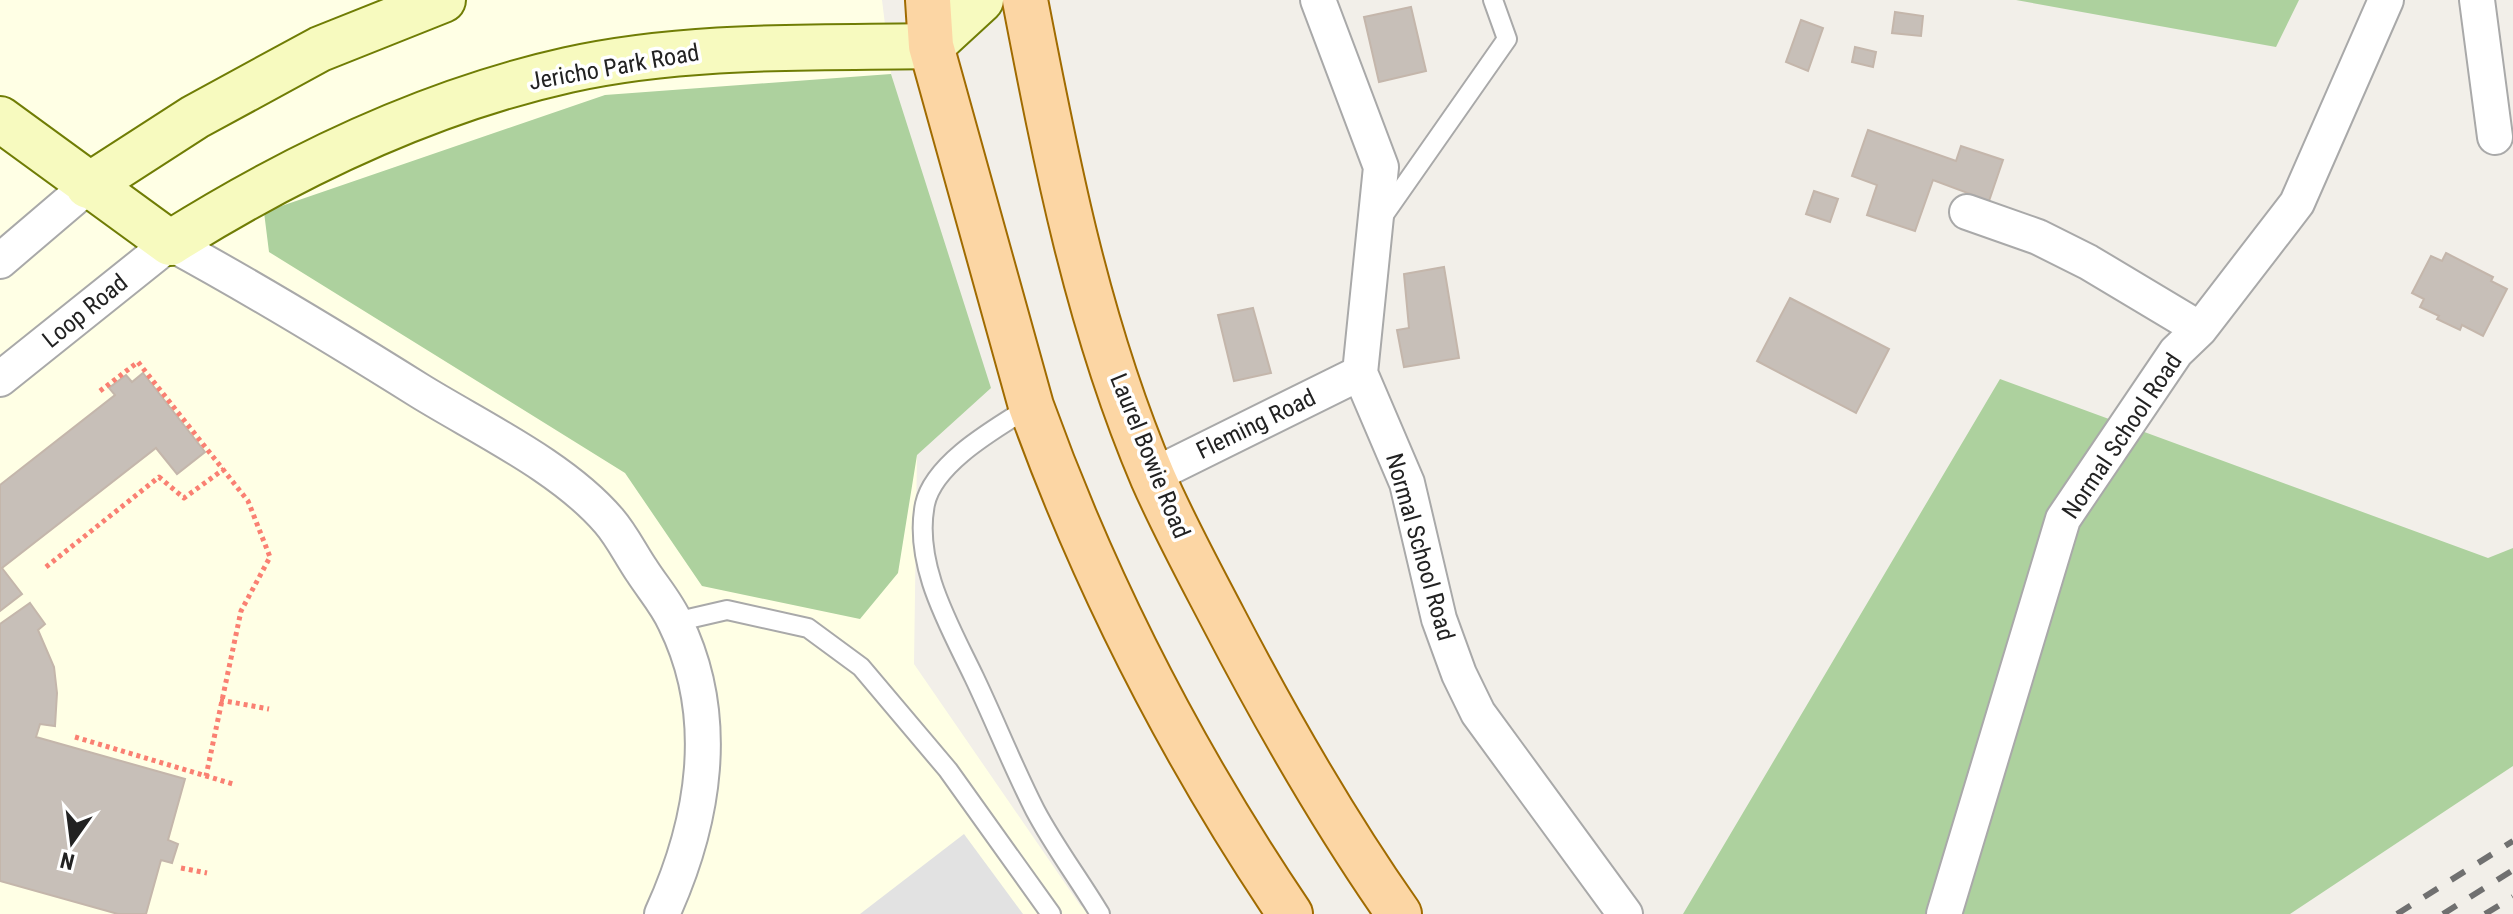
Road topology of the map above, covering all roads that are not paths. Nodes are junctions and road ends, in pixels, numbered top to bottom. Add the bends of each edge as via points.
1 (443, 0) edge
2 (928, 0) edge
3 (981, 0) edge
4 (1025, 0) edge
5 (1318, 0) edge
6 (1493, 0) edge
7 (2386, 0) edge
8 (2477, 0) edge
9 (931, 46) junction
10 (0, 119) edge
11 (2495, 137) dead end
12 (88, 186) junction
13 (1967, 212) dead end
14 (1377, 224) junction
15 (170, 243) junction
16 (0, 261) edge
17 (2200, 329) junction
18 (1360, 373) junction
19 (0, 379) edge
20 (1031, 406) junction
21 (1152, 476) junction
22 (675, 622) junction
23 (662, 914) edge
24 (1051, 914) edge
25 (1100, 914) edge
26 (1290, 914) edge
27 (1399, 914) edge
28 (1625, 914) edge
29 (1944, 914) edge

1 - 12 street via 320,49 195,117
2 - 9 main road
3 - 9 street
4 - 21 main road, Laurel Bowie Road via 1063,200
5 - 14 street, Normal School Road via 1381,167
6 - 14 lane via 1507,39
7 - 17 street, Normal School Road via 2297,203
8 - 11 street
9 - 15 street, Jericho Park Road via 715,50 570,70 463,99 322,155
9 - 20 main road
10 - 12 street
12 - 15 street
12 - 16 street
13 - 17 street via 2038,237
14 - 18 street, Normal School Road
15 - 19 street, Loop Road
15 - 22 street via 260,291 555,474 609,520
17 - 29 street, Normal School Road via 2144,395 2063,519
18 - 21 street, Fleming Road
18 - 28 street, Normal School Road via 1407,483 1439,619 1478,713
20 - 25 lane via 943,471 925,502 925,541 931,581 946,623 1037,814
20 - 26 main road via 1127,632 1214,791
21 - 27 main road, Laurel Bowie Road via 1270,707
22 - 23 street via 696,681 702,776 684,865
22 - 24 lane via 727,610 808,628 861,667 948,770

